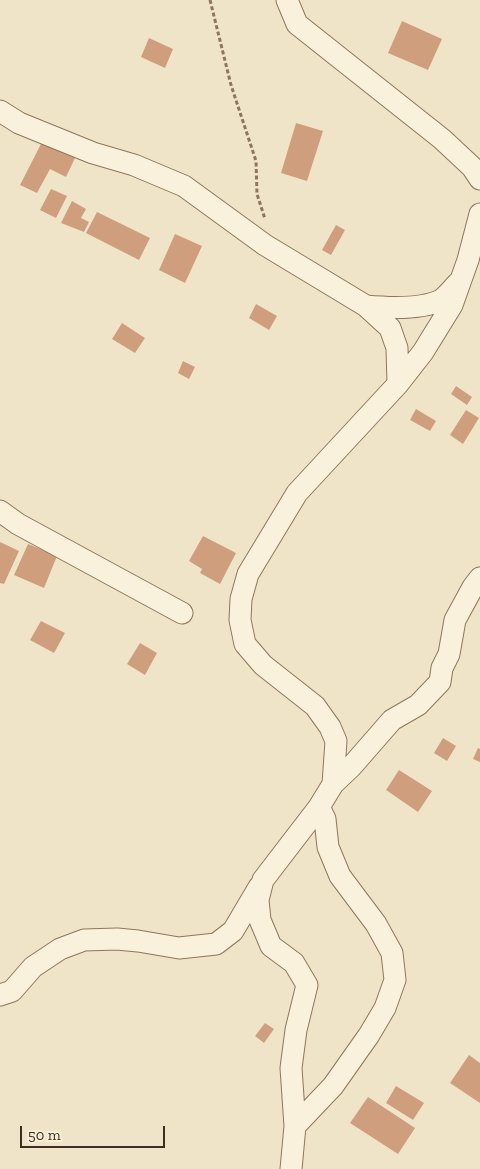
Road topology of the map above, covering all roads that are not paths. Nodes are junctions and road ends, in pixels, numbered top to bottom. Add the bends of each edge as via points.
1 (287, 0) edge
2 (0, 111) edge
3 (480, 179) edge
4 (480, 214) edge
5 (460, 282) junction
6 (366, 306) junction
7 (398, 384) junction
8 (0, 511) edge
9 (480, 578) edge
10 (182, 614) dead end
11 (333, 784) junction
12 (319, 808) junction
13 (263, 880) junction
14 (0, 995) edge
15 (295, 1126) junction
16 (291, 1169) edge

1 - 3 street via 297,24 442,139
2 - 6 street via 19,123 184,186 265,245
4 - 5 street
5 - 6 street via 441,300 413,307
5 - 7 street via 452,305 423,352
6 - 7 street via 390,328 397,348
7 - 11 street via 297,493 248,574 241,599 240,620 245,644 263,665 315,706 330,727 336,741
8 - 10 street
9 - 11 street via 455,620 440,682 418,705 392,720
11 - 12 street
12 - 13 street
12 - 15 street via 325,820 328,847 340,876 376,924 392,953 395,980 385,1008 369,1035 333,1086
13 - 14 street via 233,931 216,944 179,948 116,939 84,940 60,949 33,967 12,991
13 - 15 street via 258,900 260,920 271,946 294,964 307,984 290,1068
15 - 16 street

